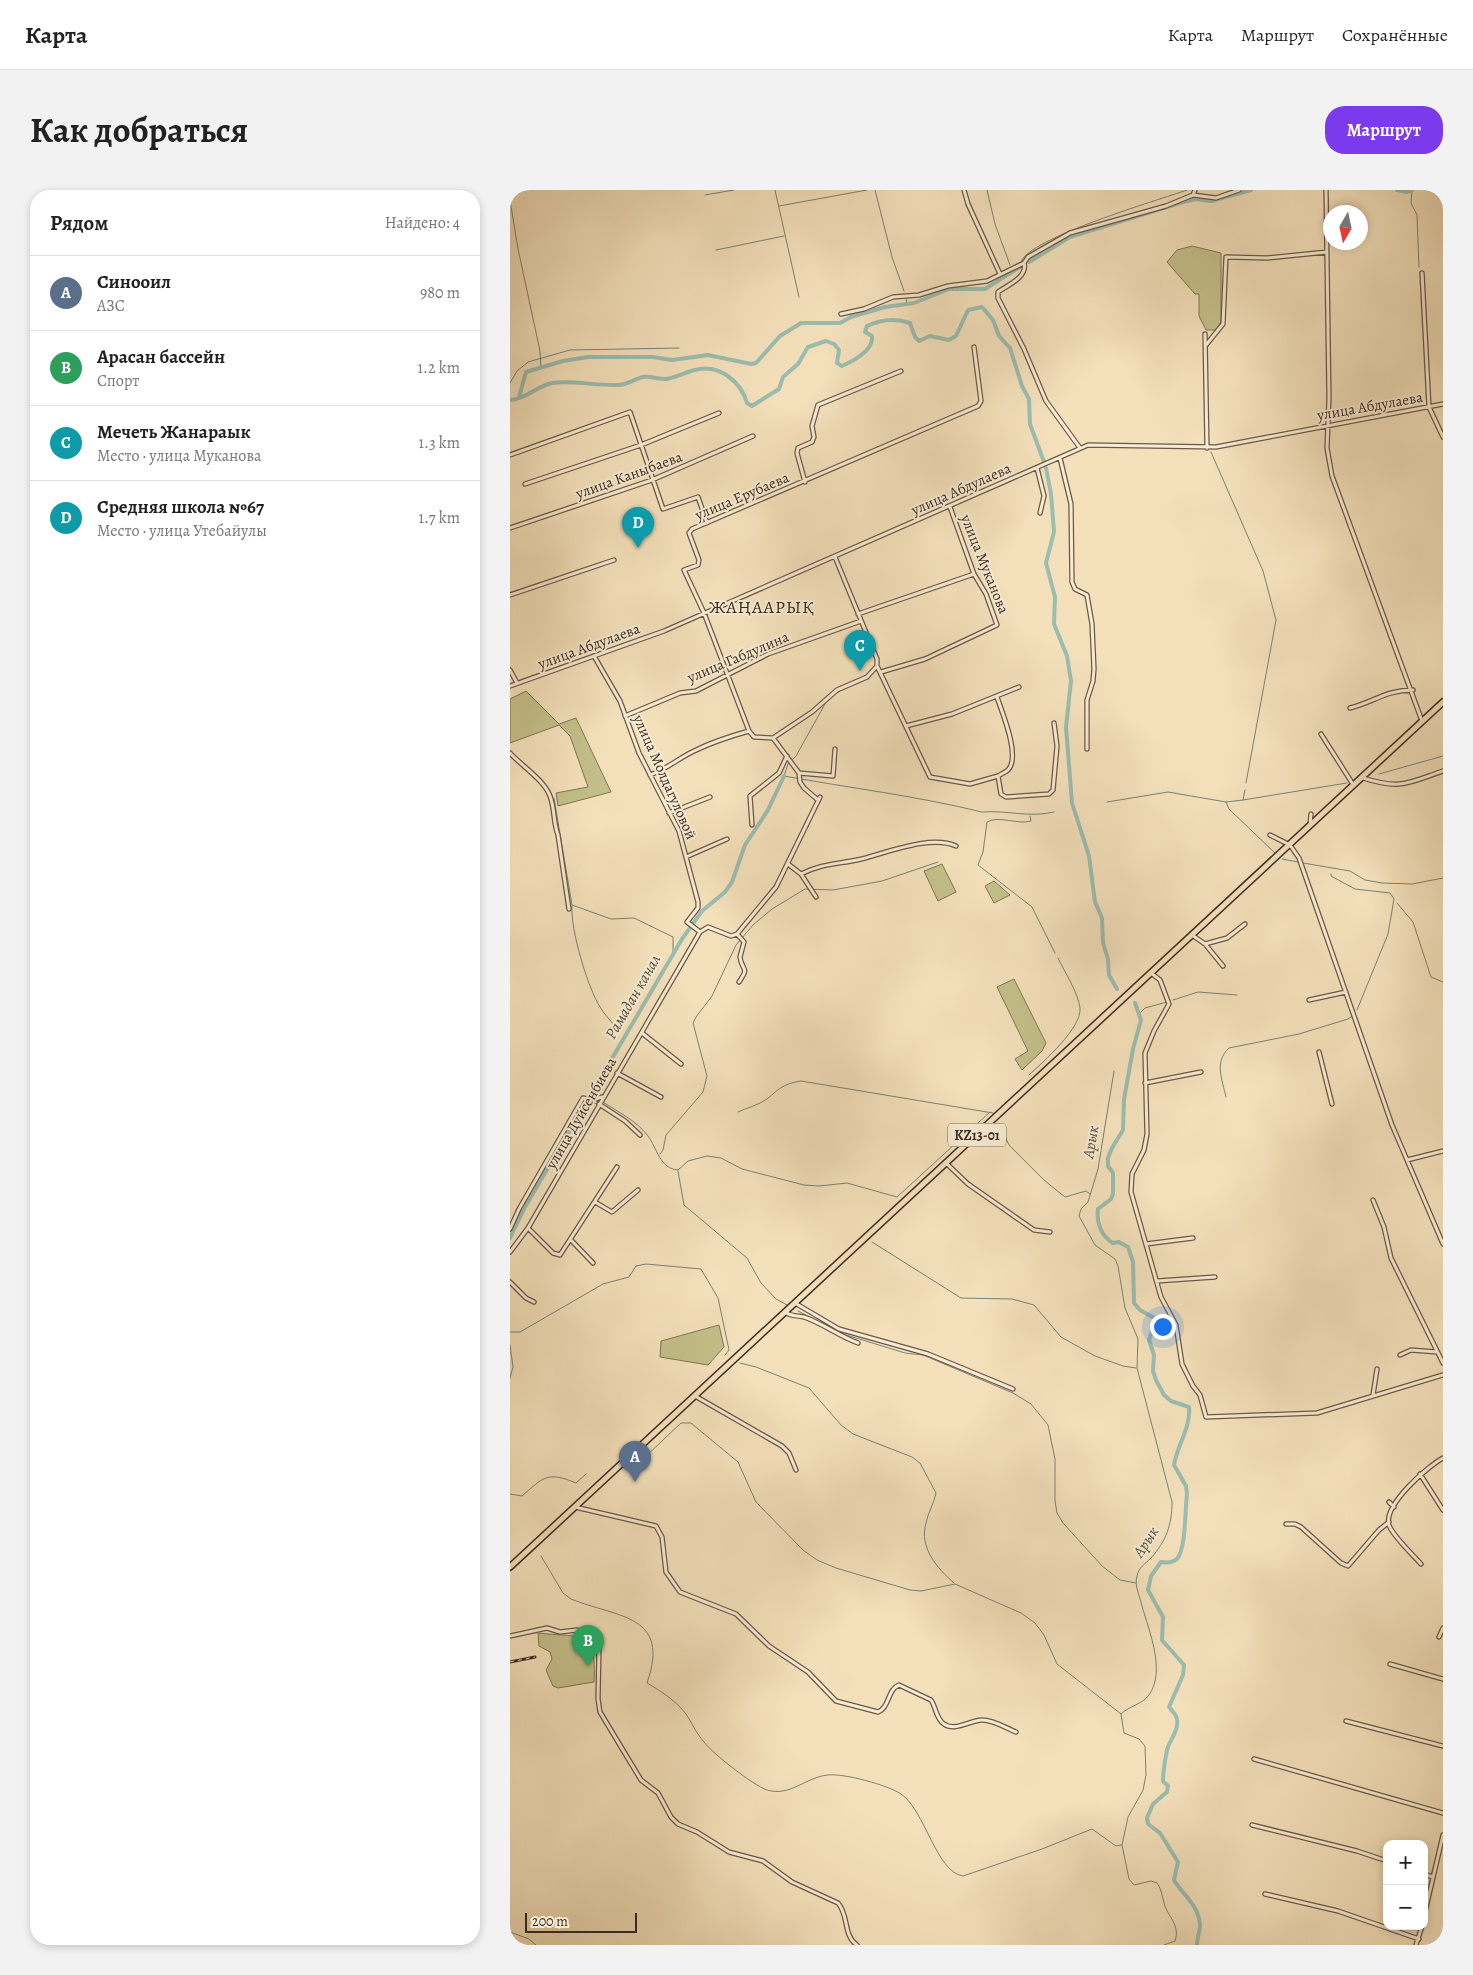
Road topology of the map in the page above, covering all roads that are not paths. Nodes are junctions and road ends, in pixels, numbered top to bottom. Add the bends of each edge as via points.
1 (964, 190) edge
2 (1195, 190) edge
3 (1239, 190) edge
4 (1326, 190) edge
5 (1193, 195) junction
6 (1327, 252) junction
7 (1024, 263) junction
8 (1422, 273) dead end
9 (1000, 274) junction
10 (841, 314) dead end
11 (1205, 334) dead end
12 (1206, 345) junction
13 (974, 346) dead end
14 (901, 371) dead end
15 (1443, 404) edge
16 (1429, 407) junction
17 (719, 413) dead end
18 (1327, 425) junction
19 (753, 436) dead end
20 (1443, 437) edge
21 (641, 445) junction
22 (1080, 448) junction
23 (1207, 448) junction
24 (510, 455) edge
25 (1060, 458) junction
26 (1037, 468) junction
27 (652, 480) junction
28 (805, 482) junction
29 (525, 484) dead end
30 (950, 507) junction
31 (1040, 513) dead end
32 (707, 523) junction
33 (510, 528) edge
34 (835, 558) junction
35 (614, 560) dead end
36 (974, 574) junction
37 (510, 595) edge
38 (704, 613) junction
39 (858, 614) junction
40 (861, 621) junction
41 (594, 656) junction
42 (877, 666) junction
43 (510, 670) edge
44 (881, 672) junction
45 (729, 676) junction
46 (517, 683) junction
47 (510, 686) edge
48 (1019, 687) dead end
49 (1413, 690) junction
50 (997, 697) junction
51 (1443, 702) edge
52 (1350, 708) dead end
53 (625, 716) junction
54 (1422, 721) junction
55 (1054, 723) dead end
56 (906, 726) junction
57 (749, 731) junction
58 (1321, 734) dead end
59 (774, 738) junction
60 (834, 749) dead end
61 (1088, 749) dead end
62 (510, 753) edge
63 (787, 756) junction
64 (1443, 771) edge
65 (799, 773) junction
66 (650, 775) junction
67 (998, 776) junction
68 (1340, 776) dead end
69 (1346, 777) junction
70 (1363, 778) junction
71 (1354, 786) junction
72 (710, 797) dead end
73 (669, 813) junction
74 (1312, 814) dead end
75 (752, 825) dead end
76 (1310, 826) junction
77 (1270, 835) dead end
78 (726, 839) dead end
79 (1290, 845) junction
80 (956, 846) dead end
81 (686, 857) junction
82 (788, 864) junction
83 (801, 874) junction
84 (816, 897) dead end
85 (569, 909) dead end
86 (1245, 924) dead end
87 (700, 932) junction
88 (737, 934) junction
89 (1192, 936) junction
90 (1205, 944) junction
91 (1224, 966) dead end
92 (1151, 973) junction
93 (739, 982) dead end
94 (1346, 992) junction
95 (1309, 1000) dead end
96 (642, 1033) junction
97 (1319, 1052) dead end
98 (681, 1064) dead end
99 (1201, 1072) dead end
100 (617, 1073) junction
101 (1145, 1083) junction
102 (602, 1097) junction
103 (660, 1097) dead end
104 (599, 1104) junction
105 (1332, 1104) dead end
106 (640, 1135) dead end
107 (1443, 1151) edge
108 (1407, 1160) junction
109 (946, 1163) junction
110 (617, 1167) dead end
111 (638, 1190) dead end
112 (1373, 1200) dead end
113 (595, 1202) junction
114 (528, 1228) junction
115 (510, 1229) edge
116 (1050, 1232) dead end
117 (1193, 1238) dead end
118 (571, 1240) junction
119 (1146, 1244) junction
120 (1443, 1244) edge
121 (510, 1252) edge
122 (593, 1263) dead end
123 (1215, 1277) dead end
124 (1157, 1281) junction
125 (510, 1282) edge
126 (534, 1302) dead end
127 (795, 1303) junction
128 (785, 1312) junction
129 (858, 1343) dead end
130 (1437, 1353) junction
131 (1400, 1356) dead end
132 (1443, 1363) edge
133 (1377, 1369) dead end
134 (1443, 1375) edge
135 (1013, 1389) dead end
136 (1373, 1395) junction
137 (694, 1396) junction
138 (1443, 1458) edge
139 (796, 1470) dead end
140 (1420, 1474) junction
141 (1390, 1502) dead end
142 (574, 1507) junction
143 (1394, 1507) junction
144 (1443, 1510) edge
145 (1388, 1522) junction
146 (1286, 1524) dead end
147 (1421, 1564) dead end
148 (510, 1567) edge
149 (1443, 1628) edge
150 (510, 1636) edge
151 (1439, 1637) dead end
152 (1390, 1664) dead end
153 (1443, 1679) edge
154 (1346, 1720) dead end
155 (1016, 1732) dead end
156 (1443, 1746) edge
157 (1254, 1759) dead end
158 (1443, 1813) edge
159 (1252, 1825) dead end
160 (1443, 1836) edge
161 (1383, 1860) edge
162 (1428, 1875) edge
163 (1433, 1876) junction
164 (1265, 1894) dead end
165 (1428, 1898) edge
166 (1421, 1930) edge
167 (1419, 1939) junction
168 (857, 1945) edge
169 (1416, 1945) edge

1 - 9 street
2 - 5 street
3 - 5 street via 1216,198
4 - 6 street
5 - 7 street via 1166,206 1070,233 1028,256
6 - 12 street via 1267,258 1226,257 1224,324
6 - 18 street via 1330,334
7 - 9 street
7 - 22 street via 1024,274 998,292 998,298 1046,401
8 - 16 street
9 - 10 street via 981,283 894,297
11 - 12 street
12 - 23 street
13 - 28 street, улица Ерубаева via 982,401 978,406
14 - 28 street via 818,405 812,426 812,442 798,448 797,453
15 - 16 street, улица Абдулаева
16 - 18 street, улица Абдулаева
16 - 20 street
17 - 21 street
18 - 23 street, улица Абдулаева
18 - 49 street via 1330,464 1344,514
19 - 27 street, улица Каныбаева
21 - 24 street via 630,412
21 - 27 street
21 - 29 street
22 - 23 street, улица Абдулаева via 1101,445
22 - 25 street, улица Абдулаева
25 - 26 street, улица Абдулаева
25 - 61 street via 1072,504 1072,582 1075,589 1087,595 1092,624 1093,678 1087,700
26 - 30 street, улица Абдулаева
26 - 31 street via 1044,496
27 - 32 street via 663,510 698,497
27 - 33 street, улица Каныбаева
28 - 32 street, улица Ерубаева
30 - 34 street, улица Абдулаева
30 - 36 street, улица Муканова
32 - 38 street, улица Ерубаева via 690,533 699,560 698,565 684,570
34 - 38 street, улица Абдулаева
34 - 39 street
35 - 37 street
36 - 39 street
36 - 44 street, улица Муканова via 986,594 997,626 925,659
38 - 41 street, улица Абдулаева
38 - 45 street, улица Ерубаева
39 - 40 street
40 - 42 street
40 - 45 street, улица Габдулина via 768,654
41 - 46 street, улица Абдулаева
41 - 53 street, улица Молдагуловой
42 - 44 street
42 - 59 street via 867,677 837,690
43 - 46 street
44 - 56 street
45 - 53 street, улица Габдулина
45 - 57 street, улица Ерубаева
46 - 47 street, улица Абдулаева
48 - 50 street
49 - 52 street via 1390,692
49 - 54 street
50 - 56 street via 952,714
50 - 67 street via 1011,742 1011,764
51 - 54 highway, KZ13-01
53 - 66 street, улица Молдагуловой
54 - 70 highway, KZ13-01
55 - 67 street via 1053,790 1049,794 1006,797 1001,794
56 - 67 street via 930,777 970,784
57 - 59 street via 754,737
57 - 66 street via 693,751 668,768
58 - 69 street
59 - 63 street
60 - 65 street via 833,776
62 - 85 street via 549,794
63 - 65 street
63 - 75 street via 779,773 750,796
64 - 70 street via 1402,784
65 - 82 street via 804,788 819,798
66 - 73 street, улица Молдагуловой
68 - 69 street
69 - 71 street
70 - 71 highway, KZ13-01
71 - 76 highway, KZ13-01
72 - 73 street
73 - 81 street, улица Молдагуловой
74 - 76 street
76 - 79 highway, KZ13-01
77 - 79 street
78 - 81 street
79 - 89 highway, KZ13-01
79 - 94 street via 1299,858
80 - 83 street via 933,843 887,850 858,860 816,866
81 - 87 street, улица Молдагуловой via 698,902 698,908 687,922
82 - 83 street
82 - 88 street via 776,887
83 - 84 street
86 - 90 street via 1226,938
87 - 88 street via 708,927 731,936
87 - 96 street, улица Дуйсенбиева
88 - 93 street via 744,942 740,957 746,968
89 - 90 street
89 - 92 highway, KZ13-01
90 - 91 street
92 - 101 street via 1160,980 1170,1004 1147,1047
92 - 109 highway, KZ13-01
94 - 95 street
94 - 108 street
96 - 98 street
96 - 100 street, улица Дуйсенбиева
97 - 105 street
99 - 101 street
100 - 102 street, улица Дуйсенбиева
100 - 103 street
101 - 119 street via 1147,1134 1144,1150 1132,1174 1131,1192
102 - 104 street, улица Дуйсенбиева
102 - 115 street via 583,1098
104 - 106 street via 625,1120
104 - 114 street, улица Дуйсенбиева
107 - 108 street
108 - 120 street
109 - 116 street via 968,1184 1034,1230
109 - 127 highway, KZ13-01
110 - 113 street
111 - 113 street via 612,1212
112 - 130 street via 1384,1227 1391,1258
113 - 118 street
114 - 118 street via 556,1256
114 - 121 street, улица Дуйсенбиева
117 - 119 street
118 - 122 street
119 - 124 street
123 - 124 street
124 - 136 street via 1161,1297 1176,1325 1182,1364 1200,1395 1206,1417 1317,1413
125 - 126 street
127 - 128 highway, KZ13-01
127 - 135 street via 839,1329 928,1354
128 - 129 street
128 - 137 highway, KZ13-01
130 - 131 street via 1411,1350
130 - 132 street
133 - 136 street
134 - 136 street
137 - 139 street via 782,1446 789,1453
137 - 142 highway, KZ13-01
138 - 140 street
140 - 143 street
140 - 144 street
141 - 143 street
142 - 148 highway, KZ13-01
142 - 155 street via 656,1526 662,1537 666,1572 678,1590 736,1614 769,1646 808,1672 836,1701 878,1712 885,1707 898,1685 931,1700 946,1726 988,1720
143 - 145 street
145 - 146 street via 1348,1566 1301,1527
145 - 147 street
149 - 151 street
150 - 168 street via 547,1628 560,1632 577,1630 584,1634 599,1649 600,1712 641,1780 658,1793 671,1817 729,1852 763,1861 792,1882 838,1903 843,1908 848,1934
152 - 153 street
154 - 156 street
157 - 158 street
159 - 161 street
160 - 163 street
162 - 163 street
163 - 165 street
164 - 167 street via 1338,1911
166 - 167 street
167 - 169 street

